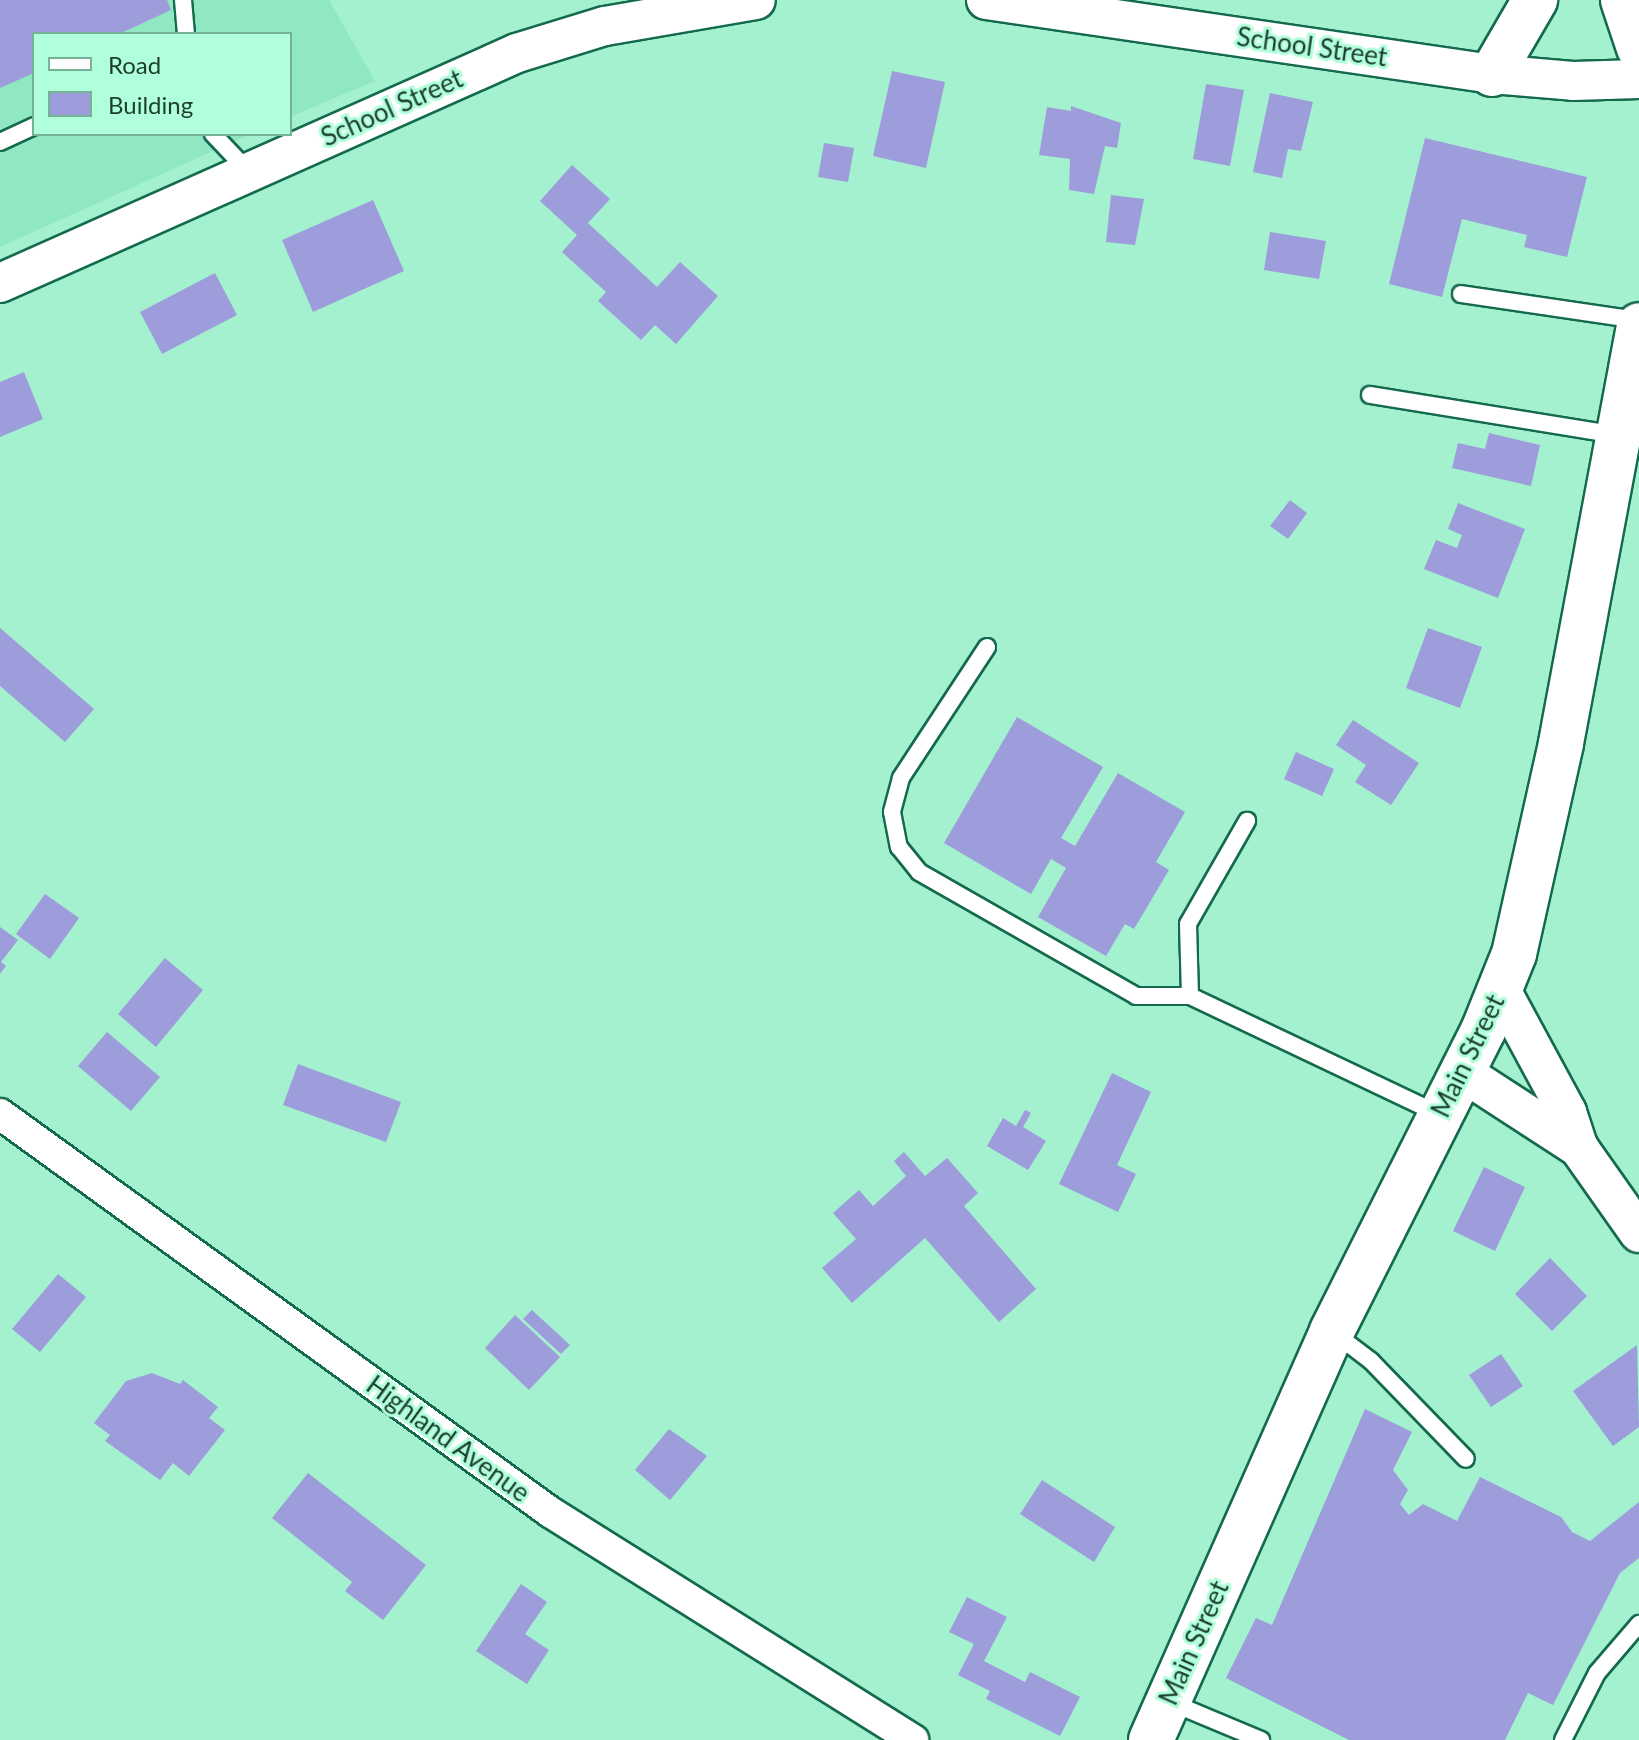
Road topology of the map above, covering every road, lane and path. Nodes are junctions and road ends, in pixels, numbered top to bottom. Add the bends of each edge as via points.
1 (183, 0) edge
2 (756, 0) edge
3 (986, 0) edge
4 (1535, 0) edge
5 (1623, 0) edge
6 (186, 32) edge
7 (1639, 48) edge
8 (1492, 74) junction
9 (1639, 79) edge
10 (32, 127) edge
11 (215, 136) edge
12 (0, 142) edge
13 (249, 173) junction
14 (0, 283) edge
15 (1461, 294) dead end
16 (1639, 323) edge
17 (1370, 395) dead end
18 (1618, 435) junction
19 (987, 647) dead end
20 (1247, 821) dead end
21 (1501, 990) junction
22 (1190, 996) junction
23 (1462, 1072) junction
24 (0, 1114) edge
25 (1440, 1115) junction
26 (1579, 1148) junction
27 (1639, 1233) edge
28 (1332, 1331) junction
29 (1466, 1459) dead end
30 (1639, 1624) edge
31 (1160, 1721) edge
32 (913, 1740) edge
33 (1261, 1740) edge
34 (1563, 1740) edge

1 - 6 lane
2 - 13 street, School Street via 605,26 517,53
3 - 8 street, School Street
4 - 8 main road
5 - 7 main road
8 - 9 street, School Street via 1573,81
10 - 12 lane
11 - 13 lane
13 - 14 street, School Street
15 - 16 lane
16 - 18 main road, Main Street
17 - 18 lane
18 - 21 main road, Main Street via 1561,743
19 - 22 lane via 901,778 892,812 899,847 919,872 1136,996
20 - 22 lane via 1188,924
21 - 23 main road, Main Street
21 - 26 street via 1567,1112
22 - 25 lane
23 - 25 main road, Main Street
23 - 26 street
24 - 32 street, Highland Avenue via 550,1512
25 - 28 main road, Main Street
26 - 27 street
28 - 29 lane via 1371,1361
28 - 31 main road, Main Street
30 - 34 lane via 1597,1673
31 - 33 lane

